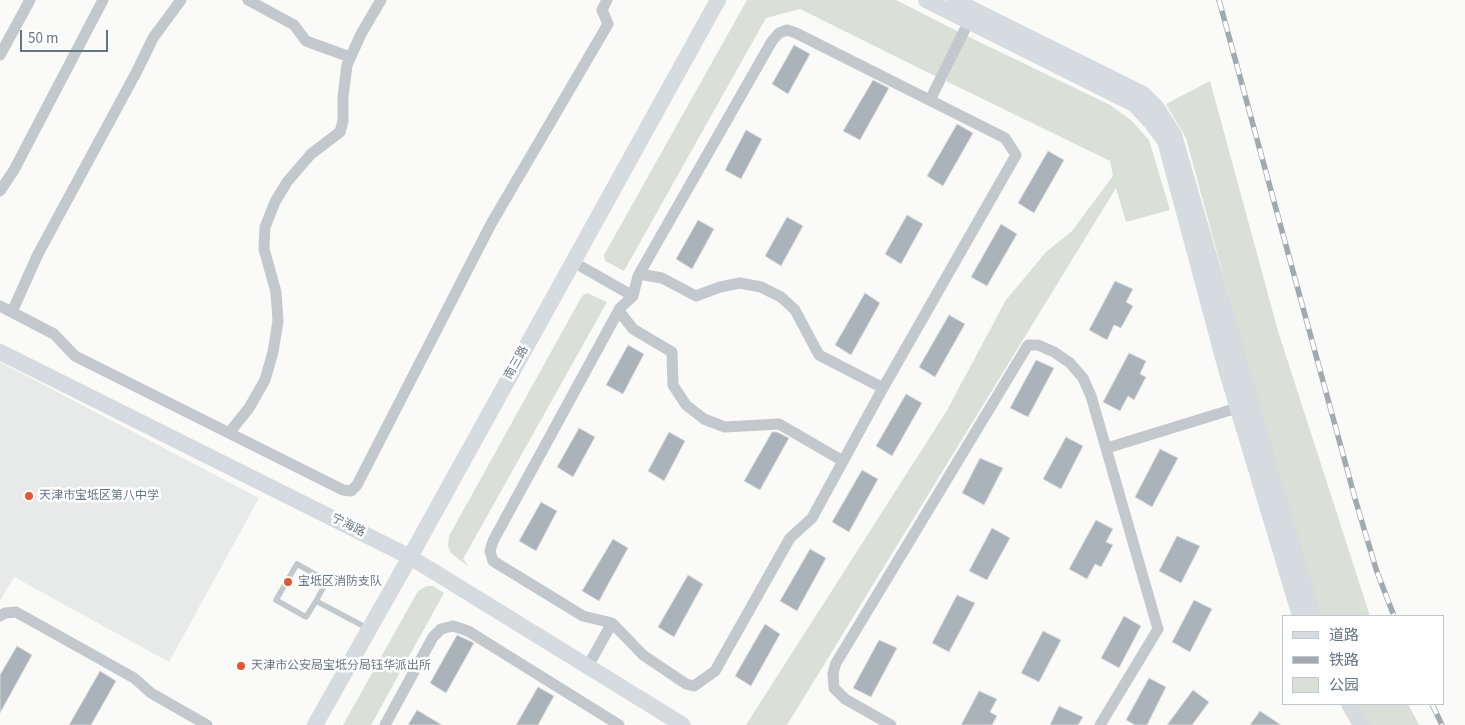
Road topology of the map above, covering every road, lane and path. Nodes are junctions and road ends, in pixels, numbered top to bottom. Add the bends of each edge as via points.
1 (30, 0) edge
2 (103, 0) edge
3 (181, 0) edge
4 (248, 0) edge
5 (381, 0) edge
6 (607, 0) edge
7 (718, 0) edge
8 (730, 0) edge
9 (926, 0) edge
10 (954, 0) edge
11 (969, 21) junction
12 (0, 55) edge
13 (350, 58) junction
14 (930, 100) junction
15 (0, 191) edge
16 (582, 267) junction
17 (639, 274) junction
18 (633, 296) junction
19 (0, 306) edge
20 (618, 311) junction
21 (12, 312) junction
22 (0, 352) edge
23 (883, 388) junction
24 (1238, 408) junction
25 (229, 433) junction
26 (1107, 448) junction
27 (843, 461) junction
28 (414, 559) junction
29 (316, 600) junction
30 (1300, 615) edge
31 (1313, 615) edge
32 (0, 616) edge
33 (612, 622) junction
34 (369, 629) junction
35 (588, 666) junction
36 (1339, 705) edge
37 (1349, 705) edge
38 (204, 724) edge
39 (315, 725) edge
40 (327, 725) edge
41 (385, 725) edge
42 (619, 725) edge
43 (683, 725) edge
44 (891, 725) edge
45 (1100, 725) edge
46 (1350, 725) edge
47 (1361, 725) edge

1 - 12 street
2 - 15 street
3 - 21 street via 153,38 38,254
4 - 13 street via 294,25 306,42
5 - 13 street
6 - 25 street via 602,10 608,24 491,224 352,491 343,490
7 - 28 street, 南三路
8 - 16 street, 南三路
9 - 11 street
10 - 31 street via 1143,94 1157,108 1174,135
11 - 14 street
11 - 24 street via 1134,104 1165,141
13 - 25 street via 340,132 311,154 288,182 275,202 265,228 264,248 276,292 278,320 273,352 265,380
14 - 17 street via 796,32 787,30 780,33 772,41
14 - 23 street via 1005,138 1016,155
16 - 18 street
16 - 28 street, 南三路
17 - 18 street
17 - 23 street via 662,278 696,296 740,283 761,287 781,297 795,310 819,355
18 - 20 street
19 - 21 street
20 - 27 street via 633,329 672,352 673,385 686,404 704,419 725,427 779,424
20 - 33 street via 490,551 493,561 575,611
21 - 25 street via 54,334 75,356
22 - 28 street, 宁海路
23 - 27 street
24 - 26 street
24 - 30 street
26 - 44 street via 1092,396 1083,378 1054,352 1038,345 1028,345 836,663 834,688 845,699
26 - 45 street via 1158,629
27 - 33 street via 812,518 790,538 715,671 703,681 694,686 686,684 643,654
28 - 34 street, 南三路
28 - 35 street, 宁海路
28 - 40 street, 南三路
29 - 29 lane via 327,581 297,564 276,600 306,617
29 - 34 lane
32 - 38 street via 5,612 16,612 134,678 151,693
33 - 35 street
34 - 39 street, 南三路
35 - 43 street, 宁海路
36 - 46 street
37 - 47 street
41 - 42 street via 433,637 440,629 453,626 468,631

